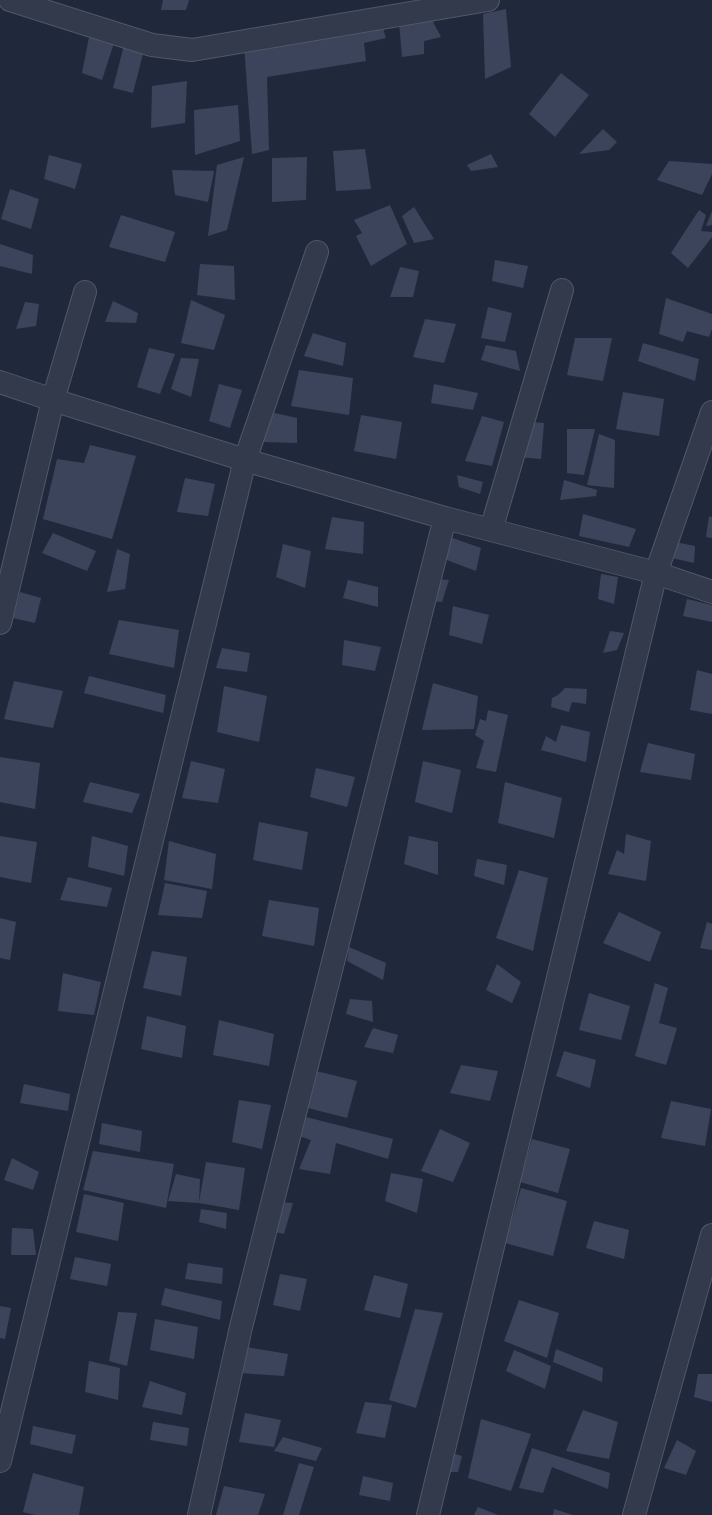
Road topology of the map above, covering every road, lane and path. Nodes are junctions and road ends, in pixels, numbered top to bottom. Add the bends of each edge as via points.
1 (10, 0) edge
2 (488, 0) edge
3 (317, 252) dead end
4 (562, 290) dead end
5 (85, 292) dead end
6 (0, 382) edge
7 (53, 400) junction
8 (712, 412) edge
9 (245, 460) junction
10 (445, 518) junction
11 (491, 530) junction
12 (656, 573) junction
13 (712, 592) edge
14 (0, 623) edge
15 (712, 1235) edge
16 (0, 1461) edge
17 (200, 1515) edge
18 (428, 1515) edge
19 (634, 1515) edge

1 - 2 street via 152,45 192,50
3 - 9 street
4 - 11 street
5 - 7 street
6 - 7 street
7 - 9 street
7 - 14 street
8 - 12 street
9 - 10 street
9 - 16 street
10 - 11 street
10 - 17 street via 241,1326
11 - 12 street
12 - 13 street
12 - 18 street
15 - 19 street

